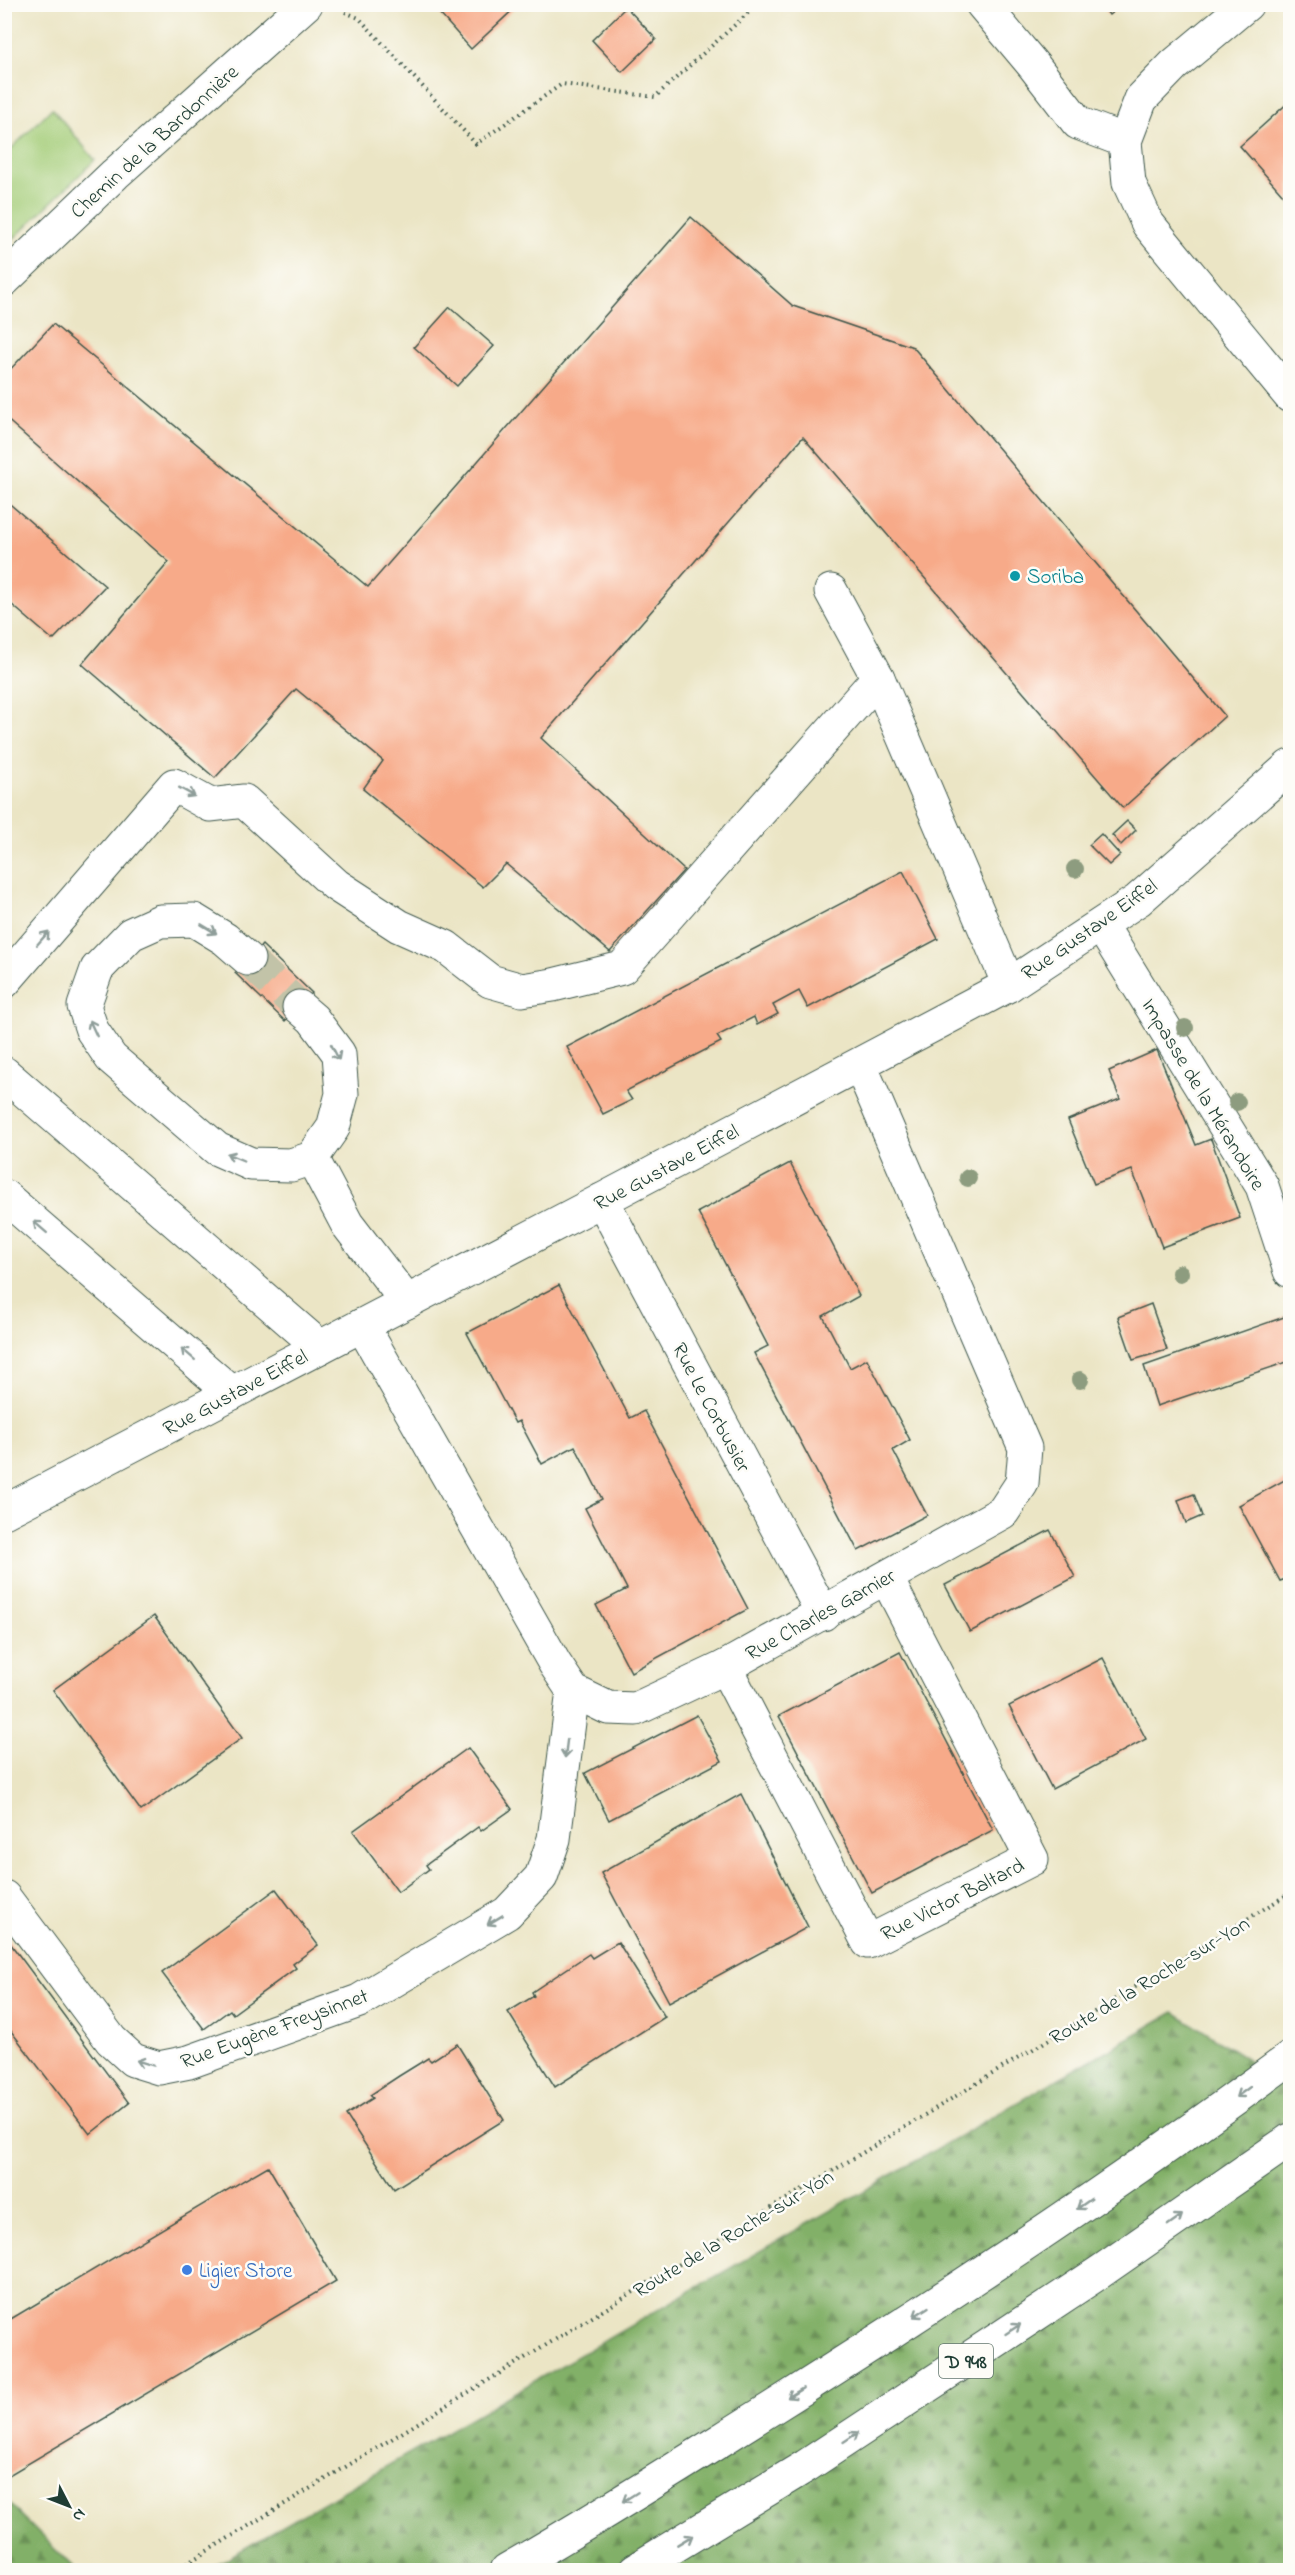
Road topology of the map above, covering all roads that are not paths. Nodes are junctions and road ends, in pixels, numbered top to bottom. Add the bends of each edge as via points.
1 (306, 4) edge
2 (982, 4) edge
3 (1247, 4) edge
4 (1125, 141) junction
5 (4, 280) edge
6 (1290, 396) edge
7 (831, 591) dead end
8 (878, 678) junction
9 (1290, 766) edge
10 (1101, 925) junction
11 (248, 959) tunnel mouth
12 (4, 982) edge
13 (1009, 984) junction
14 (299, 1007) tunnel mouth
15 (860, 1065) junction
16 (4, 1073) edge
17 (312, 1158) junction
18 (4, 1196) edge
19 (602, 1200) junction
20 (1290, 1271) edge
21 (407, 1302) junction
22 (362, 1325) junction
23 (320, 1347) junction
24 (232, 1393) junction
25 (4, 1512) edge
26 (887, 1578) junction
27 (823, 1614) junction
28 (725, 1667) junction
29 (573, 1691) junction
30 (4, 1897) edge
31 (1290, 2058) edge
32 (1290, 2140) edge
33 (507, 2571) edge
34 (635, 2571) edge

1 - 5 main road, Chemin de la Bardonnière via 115,174
2 - 4 main road via 1078,123
3 - 4 main road via 1174,65 1141,99
4 - 6 main road via 1129,183 1148,224
7 - 8 main road
12 -> 8 main road via 174,785 210,805 244,801 336,885 399,926 446,947 490,981 522,990 622,968
8 - 13 main road
9 - 10 main road, Rue Gustave Eiffel via 1138,900
10 - 13 main road, Rue Gustave Eiffel
10 - 20 main road, Impasse de la Mérandoire via 1262,1186
17 -> 11 main road via 291,1165 251,1164 217,1149 111,1058 92,1030 84,1006 97,969 130,934 159,921 194,920
13 - 15 main road, Rue Gustave Eiffel
14 -> 17 main road via 339,1054 342,1094 333,1128
15 - 19 main road, Rue Gustave Eiffel
15 - 26 main road, Rue Charles Garnier via 1025,1448 1022,1483 1003,1512
16 - 23 main road
17 - 21 main road via 347,1224
24 -> 18 main road
19 - 21 main road, Rue Gustave Eiffel
19 - 27 main road, Rue Le Corbusier
21 - 22 main road, Rue Gustave Eiffel
22 - 23 main road, Rue Gustave Eiffel
22 - 29 main road, Rue Charles Garnier
23 - 24 main road, Rue Gustave Eiffel
24 - 25 main road, Rue Gustave Eiffel
26 - 27 main road, Rue Charles Garnier
26 - 28 main road, Rue Victor Baltard via 1032,1859 868,1942
27 - 28 main road, Rue Charles Garnier
28 - 29 main road, Rue Charles Garnier via 636,1709 608,1708
29 -> 30 main road, Rue Eugène Freysinnet via 554,1839 541,1877 507,1913 359,2001 337,2009 189,2062 159,2068 133,2060 111,2040
31 -> 33 main road via 1020,2248 824,2375
34 -> 32 main road, D 948 via 806,2466 1100,2272

